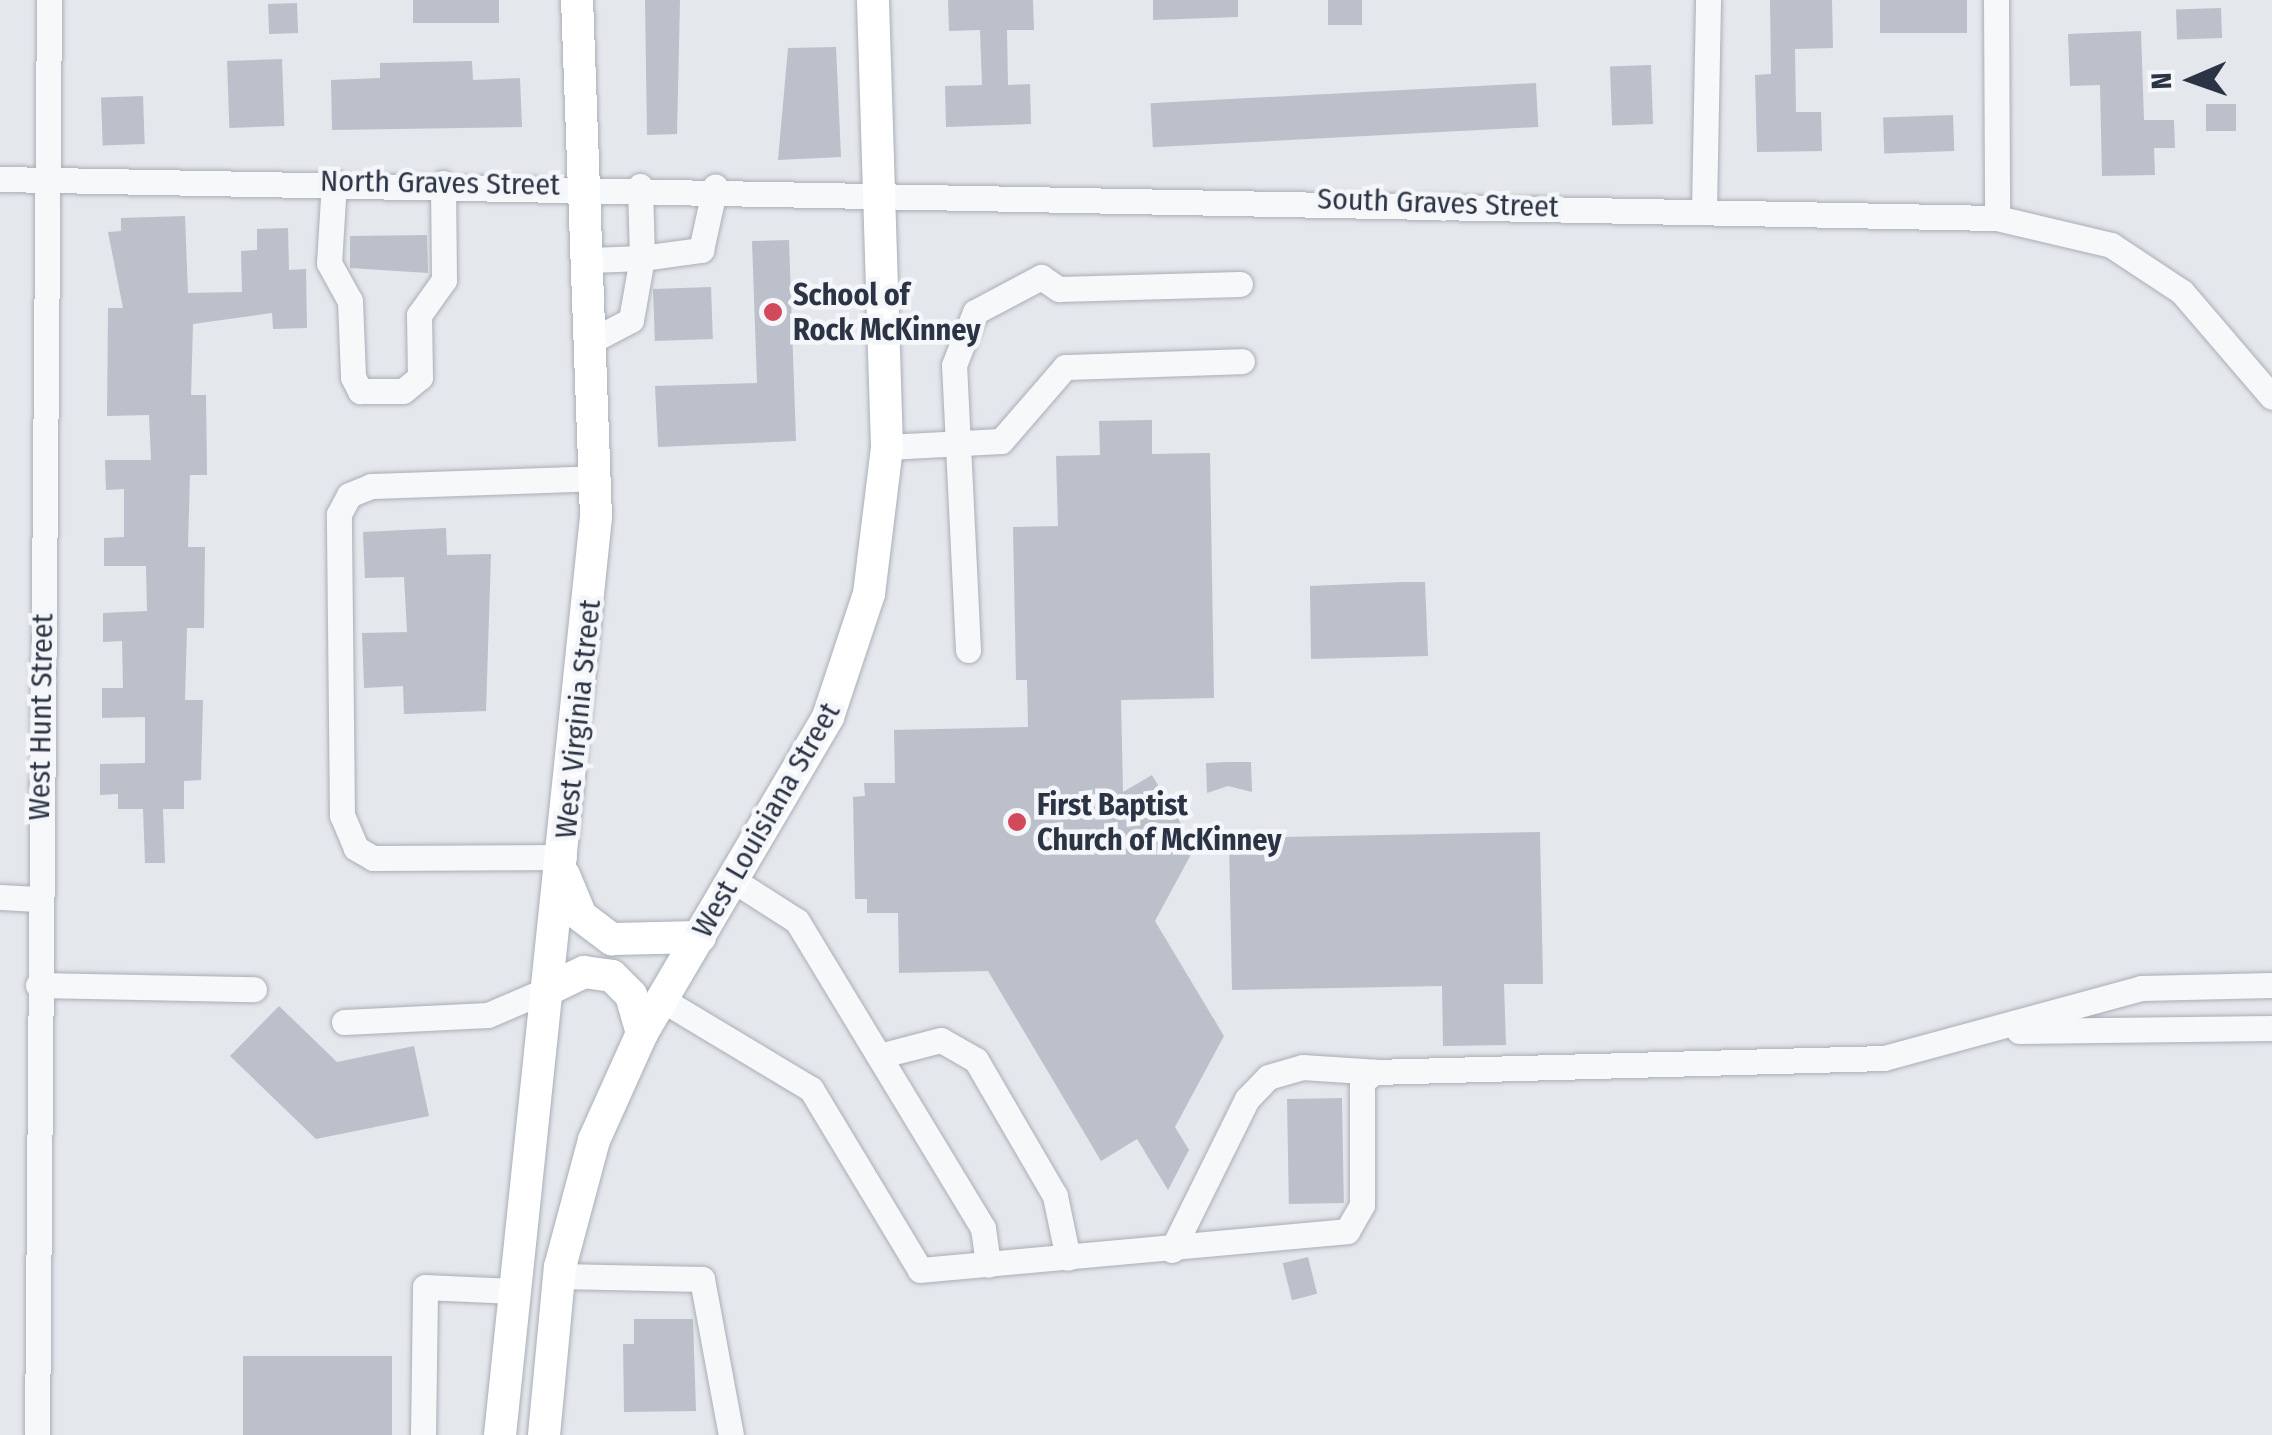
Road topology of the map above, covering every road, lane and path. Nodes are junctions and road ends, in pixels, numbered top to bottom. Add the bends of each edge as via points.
1 (49, 0) edge
2 (576, 0) edge
3 (873, 0) edge
4 (1708, 0) edge
5 (1996, 0) edge
6 (0, 179) edge
7 (52, 180) junction
8 (334, 182) junction
9 (443, 184) junction
10 (586, 185) junction
11 (640, 186) junction
12 (714, 188) junction
13 (880, 191) junction
14 (1704, 210) junction
15 (1997, 218) junction
16 (642, 258) junction
17 (590, 260) junction
18 (1240, 284) dead end
19 (593, 340) junction
20 (1242, 362) dead end
21 (2272, 397) edge
22 (960, 444) junction
23 (887, 447) junction
24 (597, 478) junction
25 (968, 650) dead end
26 (563, 864) junction
27 (736, 882) junction
28 (0, 897) edge
29 (38, 900) junction
30 (700, 936) junction
31 (2272, 984) edge
32 (38, 985) junction
33 (551, 988) junction
34 (254, 989) dead end
35 (2272, 997) edge
36 (661, 999) junction
37 (344, 1022) dead end
38 (2272, 1025) edge
39 (1984, 1032) junction
40 (642, 1033) junction
41 (879, 1056) junction
42 (1378, 1072) junction
43 (1172, 1250) junction
44 (1068, 1258) junction
45 (988, 1265) junction
46 (559, 1276) junction
47 (513, 1291) junction
48 (37, 1435) edge
49 (423, 1435) edge
50 (500, 1435) edge
51 (544, 1435) edge
52 (731, 1435) edge

1 - 7 street, West Hunt Street
2 - 10 main road, West Virginia Street
3 - 13 main road, West Louisiana Street
4 - 14 street
5 - 15 street
6 - 7 street, North Graves Street
7 - 8 street, North Graves Street
7 - 29 street, West Hunt Street
8 - 9 street, North Graves Street
8 - 9 street via 330,263 350,301 353,377 360,391 404,392 420,377 418,315 444,280
9 - 10 street, North Graves Street
10 - 11 street, North Graves Street
10 - 17 main road, West Virginia Street
11 - 12 street, North Graves Street
11 - 16 street
12 - 13 street, North Graves Street
12 - 16 street via 701,250
13 - 14 street, South Graves Street
13 - 23 main road, West Louisiana Street
14 - 15 street, South Graves Street
15 - 21 street, South Graves Street via 2111,245 2182,292
16 - 17 street
16 - 19 street via 630,320
17 - 19 main road, West Virginia Street
18 - 22 street via 1084,290 1023,279 975,312 958,348
19 - 24 main road, West Virginia Street
20 - 22 street via 1065,367 1002,442
22 - 23 street
22 - 25 street
23 - 27 main road, West Louisiana Street via 877,552 853,654
24 - 26 main road, West Virginia Street
24 - 26 street via 371,486 348,494 340,514 342,816 356,848 373,858
26 - 30 main road via 581,916 612,939
26 - 33 main road, West Virginia Street
27 - 30 main road, West Louisiana Street
27 - 41 street via 798,922
28 - 29 street
29 - 32 street, West Hunt Street
30 - 36 main road, West Louisiana Street
31 - 39 street via 2140,988
32 - 34 street
32 - 48 street, West Hunt Street
33 - 37 street via 488,1014
33 - 40 main road via 584,972 612,976 631,995
33 - 47 main road, West Virginia Street
35 - 38 street
36 - 40 main road, West Louisiana Street
36 - 45 street via 811,1089 920,1270
38 - 39 street
39 - 42 street via 1884,1058
40 - 46 main road, West Louisiana Street via 582,1173
41 - 44 street via 940,1040 976,1060 1055,1196
41 - 45 street via 983,1228
42 - 43 street via 1302,1066 1268,1078 1247,1099
42 - 43 street via 1362,1082 1362,1205 1347,1231
43 - 44 street
44 - 45 street
46 - 51 main road, West Louisiana Street
46 - 52 street via 702,1279
47 - 49 street via 424,1287
47 - 50 main road, West Virginia Street

